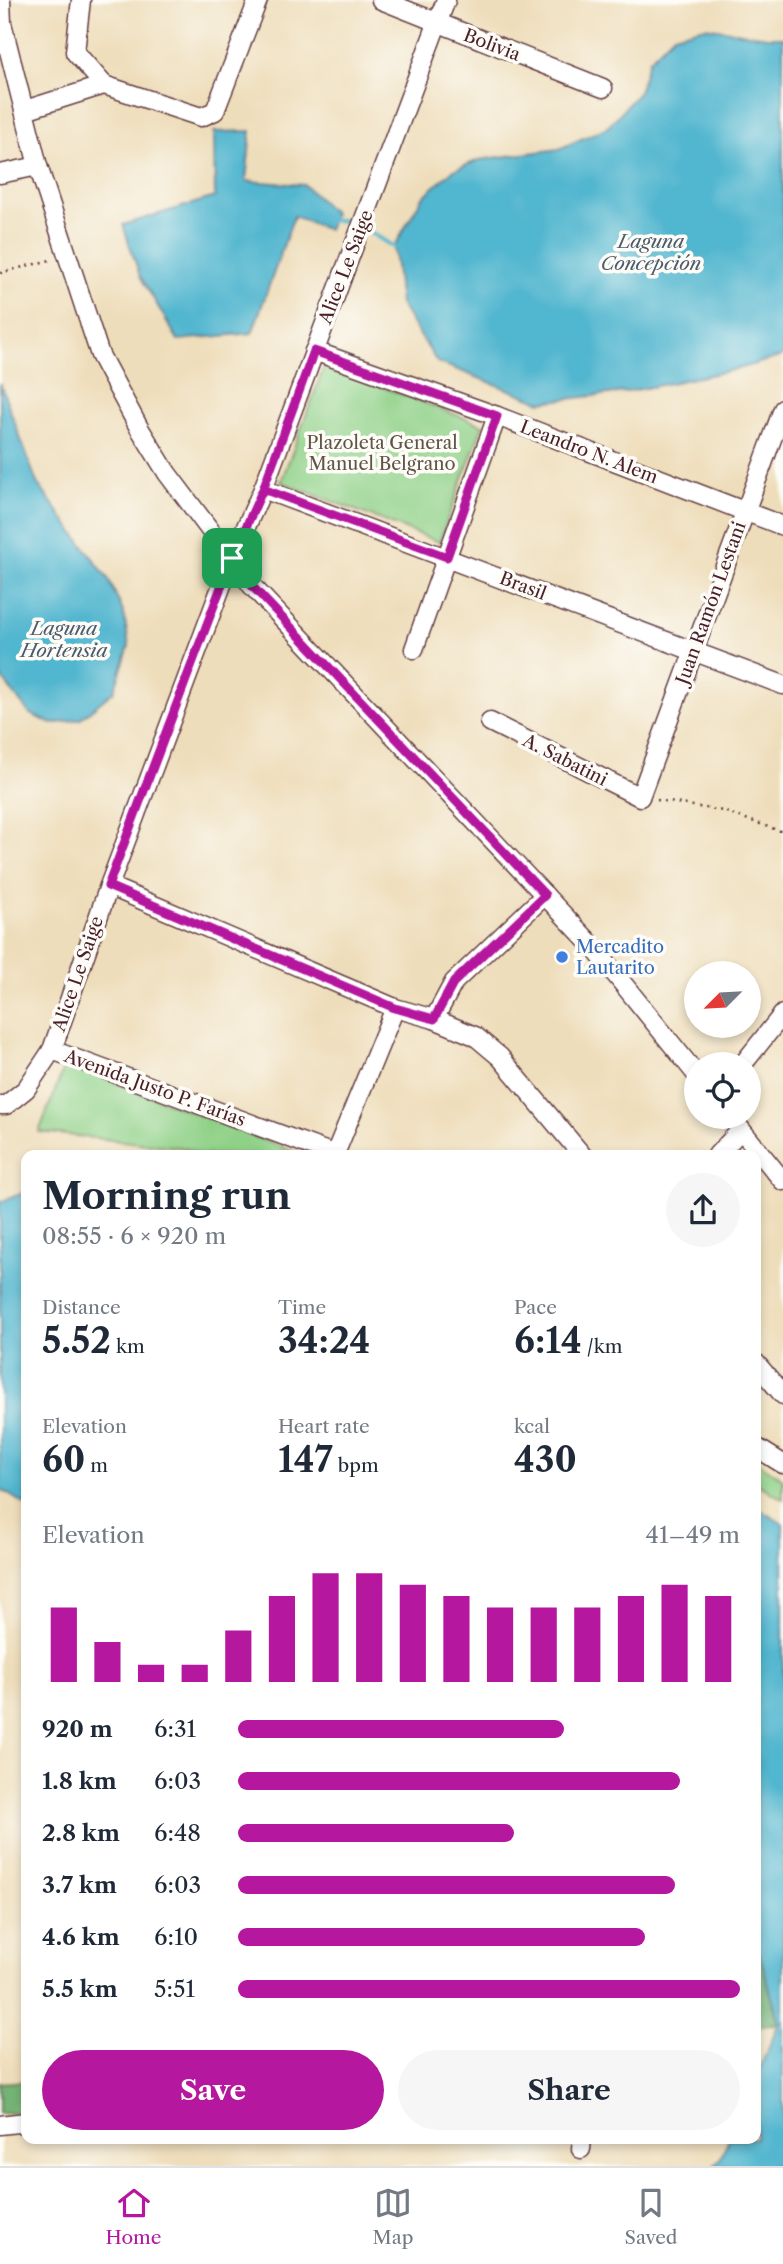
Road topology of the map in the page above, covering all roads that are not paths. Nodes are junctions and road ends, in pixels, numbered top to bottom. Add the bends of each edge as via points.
1 (1, 0) edge
2 (81, 0) edge
3 (258, 0) edge
4 (381, 0) edge
5 (446, 0) edge
6 (437, 24) junction
7 (104, 85) junction
8 (603, 88) dead end
9 (25, 110) junction
10 (38, 166) junction
11 (0, 174) edge
12 (314, 351) junction
13 (783, 409) edge
14 (497, 416) junction
15 (263, 489) junction
16 (744, 512) junction
17 (783, 526) edge
18 (447, 557) junction
19 (232, 558) junction
20 (414, 649) dead end
21 (692, 651) junction
22 (783, 685) edge
23 (490, 722) dead end
24 (640, 797) joint
25 (108, 886) junction
26 (545, 895) junction
27 (395, 1008) junction
28 (783, 1014) edge
29 (434, 1019) junction
30 (52, 1050) junction
31 (753, 1052) edge
32 (684, 1059) edge
33 (0, 1105) edge
34 (732, 1129) edge
35 (741, 1129) edge
36 (325, 1150) edge
37 (338, 1150) edge
38 (578, 1150) edge
39 (720, 1150) edge
40 (758, 1150) edge
41 (761, 1154) edge
42 (783, 1181) edge
43 (761, 1369) edge
44 (783, 1395) edge
45 (761, 1450) edge
46 (783, 1464) edge
47 (21, 2123) edge
48 (0, 2125) edge

1 - 9 street via 2,23
2 - 7 street via 75,52
3 - 7 street via 215,111 201,117
4 - 6 street, Bolivia
5 - 6 street, Alice Le Saige
6 - 8 street, Bolivia
6 - 12 street, Alice Le Saige
7 - 9 street
9 - 10 street
10 - 11 street
10 - 19 street via 100,355 167,473
12 - 14 street, Leandro N. Alem
12 - 15 street, Alice Le Saige
13 - 16 street, Juan Ramón Lestani
14 - 16 street, Leandro N. Alem
14 - 18 street
15 - 18 street, Brasil
15 - 19 street, Alice Le Saige
16 - 17 street, Leandro N. Alem
16 - 21 street, Juan Ramón Lestani
18 - 20 street
18 - 21 street, Brasil
19 - 25 street, Alice Le Saige
19 - 26 street via 252,586
21 - 22 street, Brasil
21 - 24 street, Juan Ramón Lestani
23 - 24 street, A. Sabatini
25 - 27 street
25 - 30 street, Alice Le Saige
26 - 29 street via 454,982
26 - 32 street
27 - 29 street
27 - 37 street
28 - 31 street
29 - 38 street via 475,1036 500,1057
30 - 33 street, Alice Le Saige via 26,1089
30 - 36 street, Avenida Justo P. Farías
34 - 39 street
35 - 40 street
41 - 42 street
43 - 44 street
45 - 46 street
47 - 48 street

